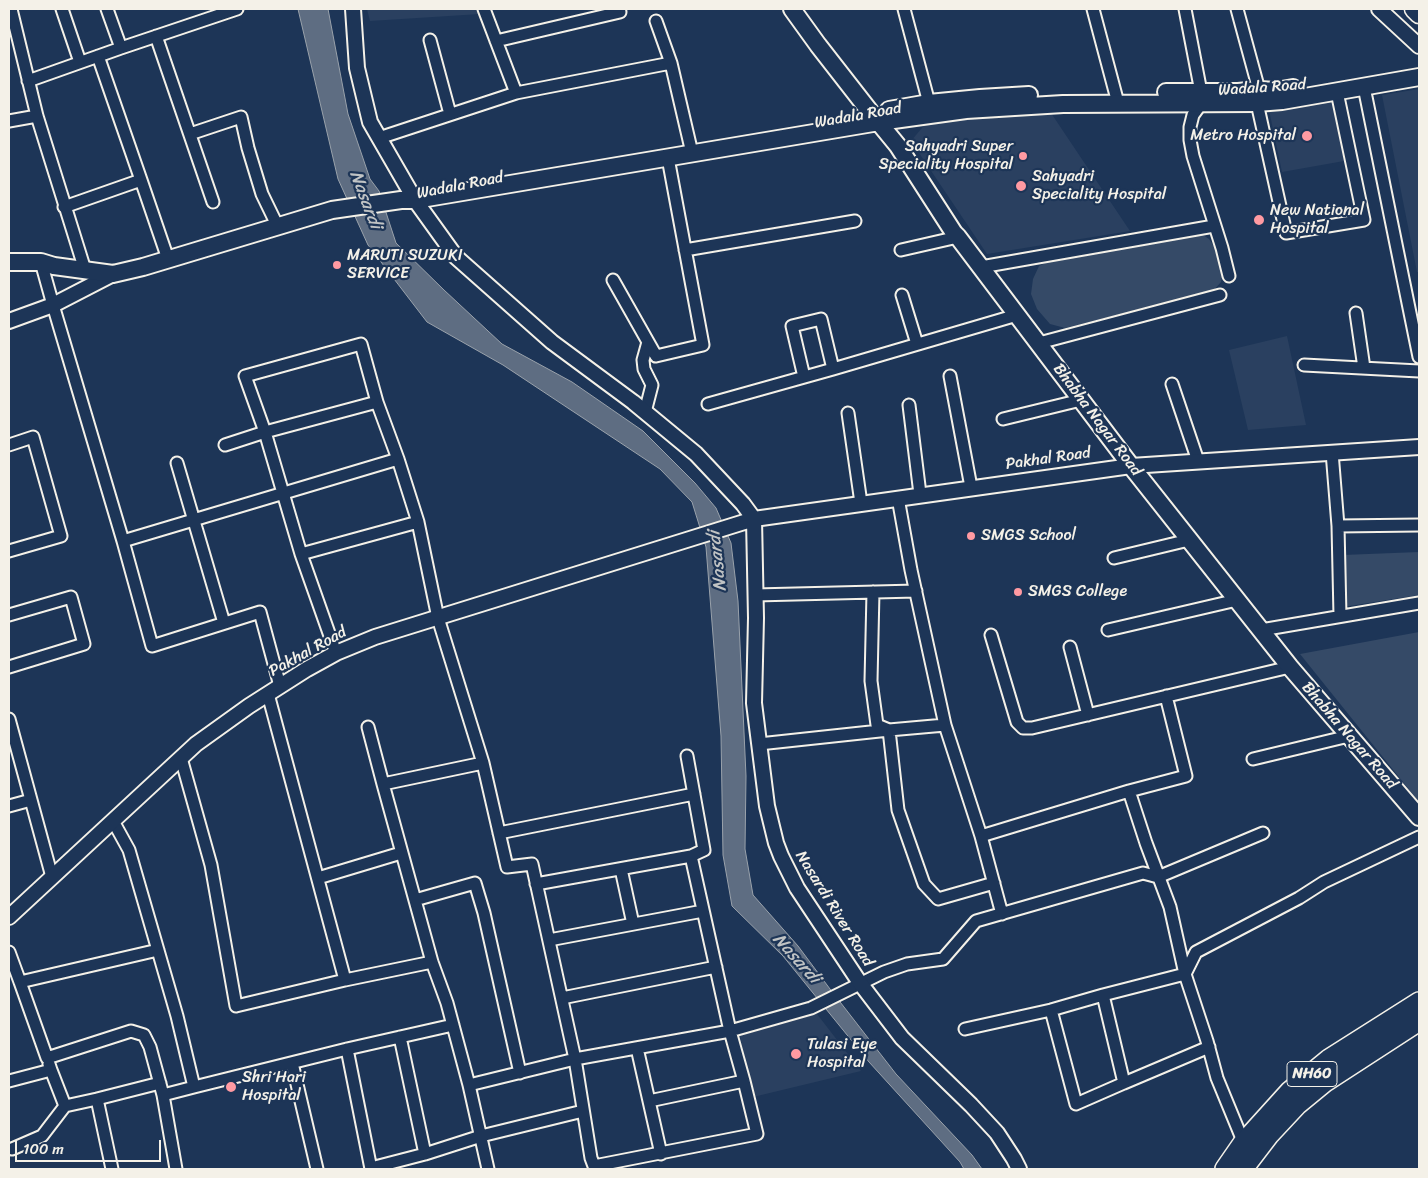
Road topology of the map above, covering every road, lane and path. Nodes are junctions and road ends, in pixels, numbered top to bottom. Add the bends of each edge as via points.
1 (11, 9) edge
2 (62, 9) edge
3 (107, 9) edge
4 (237, 9) edge
5 (353, 9) edge
6 (484, 9) edge
7 (794, 9) edge
8 (904, 9) edge
9 (1093, 9) edge
10 (1185, 9) edge
11 (1236, 9) edge
12 (1379, 9) edge
13 (1414, 9) edge
14 (620, 12) dead end
15 (1419, 14) edge
16 (656, 21) dead end
17 (156, 36) junction
18 (430, 40) dead end
19 (496, 42) junction
20 (1419, 46) edge
21 (121, 48) junction
22 (98, 56) junction
23 (80, 62) junction
24 (671, 63) junction
25 (1419, 66) edge
26 (1419, 77) edge
27 (28, 81) junction
28 (1364, 87) junction
29 (516, 92) junction
30 (1337, 92) junction
31 (1258, 97) junction
32 (1117, 98) junction
33 (1200, 98) junction
34 (929, 103) junction
35 (450, 114) junction
36 (36, 116) junction
37 (875, 118) junction
38 (9, 121) edge
39 (190, 134) junction
40 (379, 138) junction
41 (691, 149) junction
42 (668, 158) junction
43 (141, 180) junction
44 (409, 198) junction
45 (213, 202) dead end
46 (64, 207) junction
47 (854, 221) dead end
48 (1214, 226) junction
49 (278, 227) junction
50 (958, 237) junction
51 (685, 250) junction
52 (901, 250) dead end
53 (168, 259) junction
54 (9, 262) edge
55 (46, 267) junction
56 (981, 267) junction
57 (85, 270) junction
58 (9, 273) edge
59 (113, 274) junction
60 (1228, 276) dead end
61 (613, 280) dead end
62 (902, 295) dead end
63 (1220, 295) dead end
64 (52, 305) junction
65 (1356, 313) dead end
66 (1017, 315) junction
67 (9, 321) edge
68 (648, 342) junction
69 (1039, 343) junction
70 (917, 344) junction
71 (1419, 357) edge
72 (1304, 365) dead end
73 (1364, 368) junction
74 (833, 369) junction
75 (1419, 371) edge
76 (950, 376) dead end
77 (804, 377) junction
78 (1172, 384) dead end
79 (1082, 400) junction
80 (377, 402) junction
81 (708, 404) dead end
82 (909, 405) dead end
83 (645, 412) junction
84 (848, 413) dead end
85 (1002, 419) dead end
86 (264, 432) junction
87 (9, 445) edge
88 (225, 445) dead end
89 (1419, 447) edge
90 (1332, 452) junction
91 (398, 459) junction
92 (1198, 461) junction
93 (177, 463) dead end
94 (1131, 466) junction
95 (971, 487) junction
96 (284, 494) junction
97 (920, 494) junction
98 (898, 498) junction
99 (861, 503) junction
100 (193, 520) junction
101 (749, 520) junction
102 (418, 522) junction
103 (1419, 525) edge
104 (1338, 526) junction
105 (1189, 540) junction
106 (123, 541) junction
107 (9, 551) edge
108 (301, 554) junction
109 (1114, 558) dead end
110 (916, 591) junction
111 (873, 592) junction
112 (755, 595) junction
113 (1238, 600) junction
114 (1419, 603) edge
115 (9, 615) edge
116 (1340, 616) junction
117 (438, 618) junction
118 (224, 623) junction
119 (1108, 630) dead end
120 (1261, 630) junction
121 (991, 635) dead end
122 (1070, 647) dead end
123 (336, 653) junction
124 (9, 667) edge
125 (1290, 667) junction
126 (280, 686) junction
127 (268, 694) junction
128 (1166, 696) junction
129 (1088, 715) junction
130 (944, 725) junction
131 (10, 727) edge
132 (368, 727) dead end
133 (889, 730) junction
134 (1349, 736) junction
135 (758, 744) junction
136 (687, 756) dead end
137 (181, 758) junction
138 (1252, 759) dead end
139 (483, 763) junction
140 (383, 784) junction
141 (1129, 791) junction
142 (694, 794) junction
143 (31, 800) junction
144 (9, 806) edge
145 (1419, 817) edge
146 (113, 821) junction
147 (499, 833) junction
148 (1263, 834) dead end
149 (980, 836) junction
150 (1419, 837) edge
151 (401, 853) junction
152 (691, 856) junction
153 (621, 868) junction
154 (52, 877) junction
155 (1158, 877) junction
156 (318, 878) junction
157 (994, 882) junction
158 (536, 884) junction
159 (416, 900) junction
160 (703, 911) junction
161 (1002, 914) junction
162 (9, 917) edge
163 (633, 924) junction
164 (549, 940) junction
165 (158, 950) junction
166 (9, 952) edge
167 (432, 962) junction
168 (716, 967) junction
169 (1185, 974) junction
170 (345, 980) junction
171 (20, 982) junction
172 (855, 986) junction
173 (1103, 995) junction
174 (562, 998) junction
175 (1419, 1002) edge
176 (1051, 1010) junction
177 (1419, 1020) edge
178 (453, 1025) junction
179 (966, 1029) dead end
180 (730, 1030) junction
181 (400, 1037) junction
182 (1209, 1047) junction
183 (637, 1048) junction
184 (347, 1049) junction
185 (47, 1058) junction
186 (575, 1060) junction
187 (292, 1063) junction
188 (51, 1070) junction
189 (520, 1073) junction
190 (9, 1081) edge
191 (744, 1081) junction
192 (160, 1083) junction
193 (1124, 1083) junction
194 (470, 1085) junction
195 (194, 1087) junction
196 (163, 1095) junction
197 (97, 1099) junction
198 (649, 1101) junction
199 (65, 1106) junction
200 (583, 1111) junction
201 (481, 1136) junction
202 (10, 1148) edge
203 (425, 1154) junction
204 (661, 1154) junction
205 (1246, 1156) edge
206 (112, 1169) edge
207 (176, 1169) edge
208 (317, 1169) edge
209 (371, 1169) edge
210 (488, 1169) edge
211 (1019, 1169) edge
212 (1225, 1169) edge

1 - 27 street
2 - 23 street
3 - 21 street
4 - 17 street
5 - 40 street via 357,68 370,122
6 - 19 street
7 - 37 main road, Bhabha Nagar Road
8 - 34 street
9 - 32 street
10 - 33 street
11 - 31 street
12 - 20 street
13 - 15 main road
14 - 19 street
16 - 24 street
17 - 21 street
17 - 39 street
18 - 35 street
19 - 29 street
21 - 22 street
22 - 23 street
22 - 43 street
23 - 27 street
24 - 29 street
24 - 41 street
25 - 31 main road, Wadala Road
26 - 28 main road, Wadala Road
27 - 36 street
28 - 30 main road, Wadala Road
28 - 71 street
29 - 35 street
30 - 31 main road, Wadala Road via 1282,101
30 - 31 street via 1364,220 1286,233
31 - 33 main road, Wadala Road
32 - 33 main road, Wadala Road
32 - 34 main road, Wadala Road via 980,98
32 - 37 main road, Wadala Road
33 - 48 street via 1190,126 1190,140
34 - 37 main road, Wadala Road
35 - 40 street
36 - 38 street
36 - 46 street
37 - 41 main road, Wadala Road
37 - 50 main road, Bhabha Nagar Road via 898,146
39 - 45 street
39 - 49 street via 241,117 262,194
40 - 44 street
41 - 42 main road, Wadala Road
41 - 44 main road, Wadala Road
42 - 44 main road, Wadala Road
42 - 51 street
43 - 46 street
43 - 53 street
44 - 49 main road via 332,210
44 - 83 street via 456,257 552,342
46 - 57 street
47 - 51 street
48 - 56 street
48 - 60 street
49 - 53 main road
50 - 52 street
50 - 56 main road, Bhabha Nagar Road
51 - 68 street via 703,345 656,356
53 - 59 main road
54 - 55 main road
55 - 57 main road
55 - 58 main road
55 - 64 street
56 - 66 main road, Bhabha Nagar Road
57 - 59 main road
59 - 64 street
61 - 68 street
62 - 70 street
63 - 69 street
64 - 67 street
64 - 106 street
65 - 73 street
66 - 69 main road, Bhabha Nagar Road
66 - 70 street
68 - 83 street via 643,360 652,385
69 - 79 main road, Bhabha Nagar Road
70 - 74 street
72 - 73 street
73 - 75 street
74 - 77 street
74 - 77 street via 821,319 792,326
76 - 95 street
77 - 81 street
78 - 92 street
79 - 85 street
79 - 94 main road, Bhabha Nagar Road
80 - 86 street
80 - 86 street via 360,344 245,376
80 - 91 street
82 - 97 street
83 - 101 street via 696,454 743,504
84 - 99 street
86 - 88 street
86 - 96 street
87 - 107 street via 33,437 61,536
89 - 90 street, Pakhal Road
90 - 92 street, Pakhal Road
90 - 104 street
91 - 96 street
91 - 102 street
92 - 94 street, Pakhal Road
93 - 100 street
94 - 95 street, Pakhal Road
94 - 105 main road, Bhabha Nagar Road
95 - 97 street, Pakhal Road
96 - 100 street
96 - 108 street
97 - 98 street, Pakhal Road
98 - 99 street, Pakhal Road
98 - 110 street
99 - 101 street, Pakhal Road
100 - 106 street
100 - 118 street
101 - 112 street, Nasardi River Road
101 - 117 street, Pakhal Road
102 - 108 street
102 - 117 street
103 - 104 street
104 - 116 street
105 - 109 street
105 - 113 main road, Bhabha Nagar Road
106 - 118 street via 152,646
108 - 123 street
110 - 111 street
110 - 130 street
111 - 112 street
111 - 133 street via 871,681 877,725
112 - 135 street, Nasardi River Road via 754,702
113 - 119 street
113 - 120 main road, Bhabha Nagar Road
114 - 116 street
115 - 124 street via 72,597 84,644
116 - 120 street
117 - 123 street, Pakhal Road via 374,637
117 - 139 street
118 - 126 street via 260,612
120 - 125 main road, Bhabha Nagar Road
121 - 129 street via 1017,722 1023,728
122 - 129 street
123 - 126 street, Pakhal Road
125 - 128 street
125 - 134 main road, Bhabha Nagar Road
126 - 127 street, Pakhal Road
127 - 137 street, Pakhal Road
127 - 156 street
128 - 129 street
128 - 141 street via 1186,776
130 - 133 street
130 - 149 street
131 - 143 street
132 - 140 street
133 - 135 street
133 - 157 street via 898,810 924,884 938,900
134 - 138 street
134 - 145 main road, Bhabha Nagar Road
135 - 172 street, Nasardi River Road via 767,806 781,856
136 - 142 street
137 - 146 street, Pakhal Road
137 - 170 street via 211,865 236,1006
139 - 140 street
139 - 147 street
140 - 151 street
141 - 149 street
141 - 155 street
142 - 147 street
142 - 152 street via 704,850
143 - 144 street
143 - 154 street
146 - 154 street, Pakhal Road
146 - 165 street via 129,850
147 - 158 street via 507,866 532,864
148 - 155 street
149 - 157 street
150 - 169 street via 1324,882 1196,952
151 - 156 street
151 - 159 street
152 - 153 street
152 - 160 street
153 - 158 street
153 - 163 street
154 - 162 street, Pakhal Road
155 - 161 street via 1142,872
155 - 169 street via 1170,908
156 - 170 street
157 - 161 street
158 - 164 street
159 - 167 street
159 - 189 street via 476,883
160 - 163 street
160 - 168 street
161 - 172 street via 976,921 943,959 907,964
163 - 164 street
164 - 174 street
165 - 171 street
165 - 195 street
166 - 171 street
167 - 170 street
167 - 178 street
168 - 174 street
168 - 180 street
169 - 173 street
169 - 182 street
171 - 185 street
172 - 180 street via 811,1008
172 - 211 street, Nasardi River Road via 997,1133
173 - 176 street
173 - 193 street
174 - 186 street
175 - 205 highway, NH60 via 1323,1064 1290,1091
176 - 179 street
176 - 193 street via 1076,1104
177 - 205 highway, NH60 via 1325,1082
178 - 181 street
178 - 194 street
180 - 183 street
180 - 191 street
181 - 184 street
181 - 203 street
182 - 193 street
182 - 205 street
183 - 186 street
183 - 198 street
184 - 187 street
184 - 209 street
185 - 188 street
185 - 192 street via 131,1031 144,1035
186 - 189 street
186 - 200 street
187 - 195 street
187 - 208 street
188 - 190 street
188 - 199 street
189 - 194 street
191 - 198 street
191 - 204 street via 757,1134
192 - 196 street
192 - 197 street
194 - 201 street
195 - 196 street
196 - 207 street
197 - 199 street
197 - 206 street
198 - 204 street
199 - 202 street via 42,1136
200 - 201 street
200 - 204 street via 594,1166
201 - 203 street
201 - 210 street
203 - 209 street
205 - 212 highway, NH60

